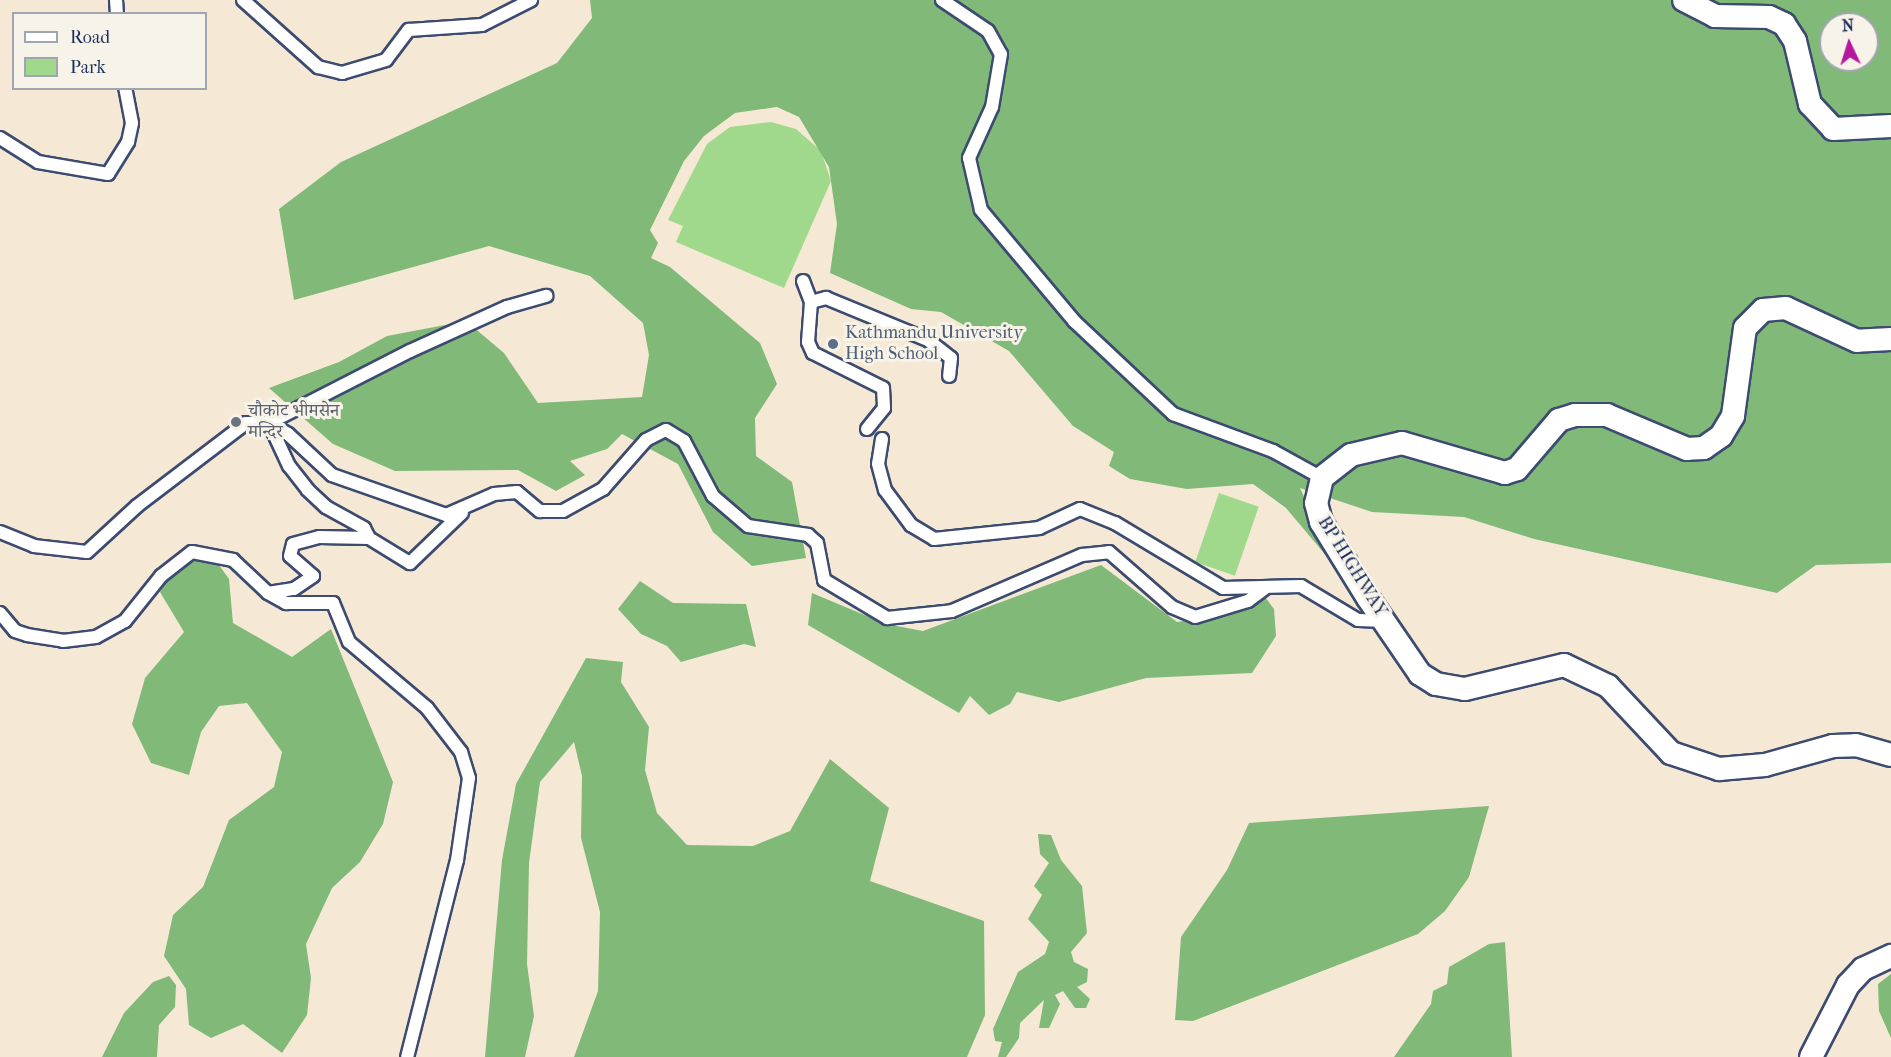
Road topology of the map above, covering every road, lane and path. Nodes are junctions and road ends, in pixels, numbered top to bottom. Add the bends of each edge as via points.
1 (243, 0) edge
2 (531, 0) edge
3 (942, 0) edge
4 (1684, 0) edge
5 (125, 90) edge
6 (1891, 126) edge
7 (0, 138) edge
8 (803, 281) dead end
9 (546, 296) dead end
10 (811, 302) junction
11 (1891, 339) edge
12 (949, 376) dead end
13 (269, 423) junction
14 (867, 429) dead end
15 (882, 439) dead end
16 (1322, 478) junction
17 (482, 499) junction
18 (0, 532) edge
19 (369, 538) junction
20 (1265, 588) junction
21 (268, 593) junction
22 (0, 613) edge
23 (1386, 621) junction
24 (1891, 755) edge
25 (1891, 956) edge
26 (407, 1057) edge
27 (1810, 1057) edge

1 - 2 street via 318,67 342,73 386,60 409,30 482,25
3 - 16 street via 988,31 1001,54 992,107 969,158 981,210 1074,321 1173,414 1273,451
4 - 6 highway via 1714,16 1769,17 1785,24 1795,41 1810,104 1828,126 1846,131
5 - 7 street via 132,123 128,142 108,174 39,162
8 - 10 street
9 - 13 street via 507,306
10 - 12 street via 826,298 928,340 951,358
10 - 14 street via 808,342 813,353 883,388 884,408
11 - 16 highway via 1857,341 1786,308 1763,310 1745,328 1733,416 1721,436 1704,448 1687,449 1592,413 1559,420 1517,469 1505,473 1402,443 1351,455
13 - 17 street via 332,474 404,498 432,514 446,514
13 - 18 street via 246,423 137,506 87,552 34,546
13 - 19 street via 289,466 308,490 326,507 364,528
15 - 20 street via 878,464 885,490 911,525 934,539 1039,528 1080,509 1115,524 1201,579 1223,588
16 - 23 highway, BP HIGHWAY via 1316,503 1321,522
17 - 19 street via 445,525 410,563
17 - 20 street via 517,492 540,510 563,511 603,489 646,440 666,430 684,441 713,496 748,526 808,535 817,543 824,579 887,618 952,611 1082,555 1109,552 1172,607 1195,617 1248,601
19 - 21 street via 319,537 293,544 290,556 313,576 294,588
20 - 23 street via 1301,586 1358,620
21 - 22 street via 233,560 192,552 161,576 124,621 96,637 63,641 27,635 15,631
21 - 26 street via 286,603 333,603 349,642 427,708 462,752 469,778 457,860
23 - 24 highway, BP HIGHWAY via 1420,674 1436,684 1465,689 1564,665 1608,686 1671,753 1711,766 1765,765 1833,746 1856,745
25 - 27 highway via 1863,969 1848,985

